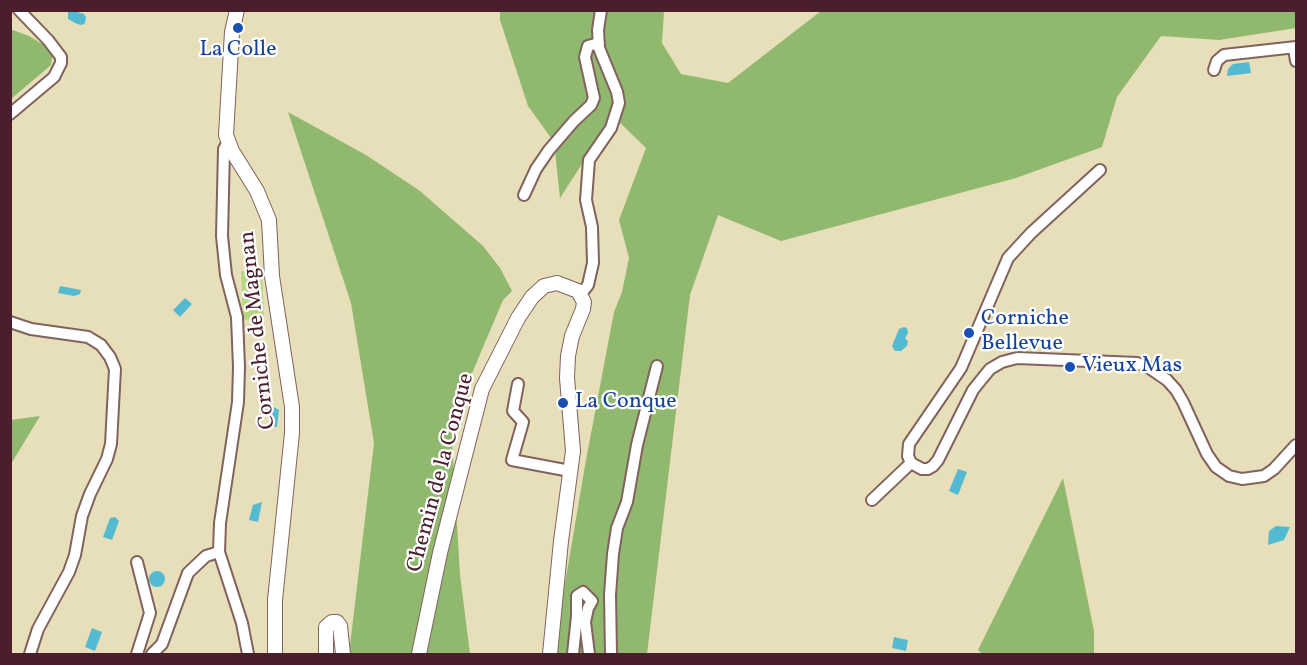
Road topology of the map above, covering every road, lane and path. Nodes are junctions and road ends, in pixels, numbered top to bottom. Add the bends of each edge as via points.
1 (19, 10) edge
2 (237, 10) edge
3 (601, 10) edge
4 (599, 43) junction
5 (1295, 47) edge
6 (1296, 61) edge
7 (1214, 70) dead end
8 (10, 114) edge
9 (228, 142) junction
10 (1100, 170) dead end
11 (524, 195) dead end
12 (581, 294) junction
13 (10, 322) edge
14 (657, 366) dead end
15 (518, 384) dead end
16 (1296, 445) edge
17 (911, 463) junction
18 (570, 471) junction
19 (872, 500) dead end
20 (219, 552) junction
21 (137, 562) dead end
22 (28, 653) edge
23 (136, 654) edge
24 (152, 654) edge
25 (248, 654) edge
26 (275, 654) edge
27 (326, 654) edge
28 (343, 654) edge
29 (419, 654) edge
30 (550, 654) edge
31 (573, 654) edge
32 (590, 654) edge
33 (611, 654) edge

1 - 8 street via 48,40 61,63 54,77
2 - 9 street, Corniche de Magnan via 232,32
3 - 4 street
4 - 11 street via 588,46 585,57 594,98 591,105 549,150
4 - 12 street via 619,103 611,128 589,160 586,200 592,226 593,263 588,285
5 - 6 street
5 - 7 street via 1224,55
9 - 20 street via 224,149 222,236 226,275 237,317 239,367
9 - 26 street, Corniche de Magnan via 257,191 268,220 272,276 292,407 275,600
10 - 17 street via 1008,258 961,368 909,444
12 - 18 street via 583,309 572,336 567,378 573,451
12 - 29 street, Chemin de la Conque via 557,283 538,290 486,378 440,553
13 - 22 street via 88,337 101,345 115,369 107,459 82,516 69,572
14 - 33 street via 627,502 617,528 610,595
15 - 18 street via 513,411 523,422 512,460
16 - 17 street via 1264,476 1229,476 1207,454 1176,390 1148,367 1137,363 1017,358 990,369 981,380 933,466 922,469
17 - 19 street
18 - 30 street
20 - 24 street via 206,556 188,573 162,644
20 - 25 street
21 - 23 street via 150,613
27 - 28 street via 326,627 337,622
31 - 32 street via 577,596 583,592 592,601 585,622

